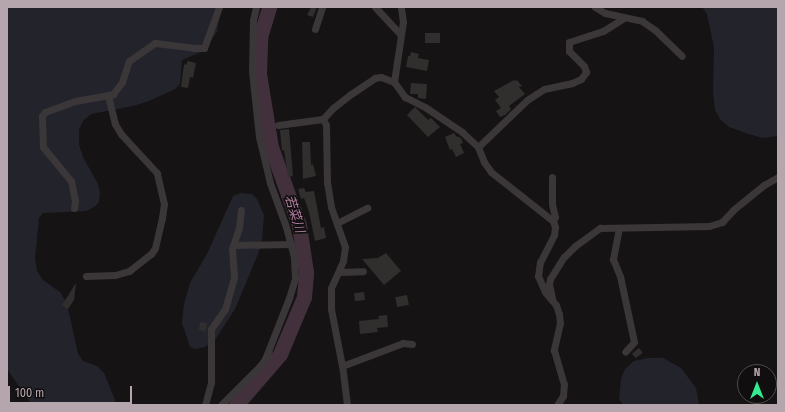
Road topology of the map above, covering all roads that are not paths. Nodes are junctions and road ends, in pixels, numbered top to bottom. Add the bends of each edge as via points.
1 (219, 7) edge
2 (256, 7) edge
3 (322, 7) edge
4 (375, 7) edge
5 (401, 7) edge
6 (595, 7) edge
7 (624, 18) junction
8 (316, 29) dead end
9 (400, 34) junction
10 (682, 56) dead end
11 (394, 82) junction
12 (108, 95) junction
13 (322, 119) junction
14 (278, 125) dead end
15 (478, 147) junction
16 (552, 177) dead end
17 (778, 177) edge
18 (74, 208) dead end
19 (367, 208) dead end
20 (241, 210) dead end
21 (553, 221) junction
22 (337, 223) junction
23 (619, 228) junction
24 (291, 244) junction
25 (233, 245) junction
26 (363, 270) dead end
27 (339, 272) junction
28 (86, 276) dead end
29 (552, 298) junction
30 (412, 344) dead end
31 (625, 352) dead end
32 (342, 366) junction
33 (205, 405) edge
34 (221, 405) edge
35 (347, 405) edge
36 (557, 405) edge

1 - 12 street via 204,48 155,43 129,61 118,90
2 - 24 street via 253,20 252,71 259,137 270,183
3 - 8 street
4 - 9 street
5 - 9 street via 403,22
6 - 7 street
7 - 10 street via 642,21
7 - 15 street via 603,31 569,42 569,52 584,66 586,72 582,79 544,89 526,100
9 - 11 street
11 - 13 street via 388,78 375,78
11 - 15 street via 405,97 450,123
12 - 18 street via 54,107 42,116 44,150 72,181
12 - 28 street via 115,124 157,173 164,204 155,248 151,254 129,271 115,275
13 - 14 street
13 - 22 street via 326,125 327,183
15 - 21 street via 488,168
16 - 21 street via 552,204 555,217
17 - 23 street via 764,185 722,222 709,226
19 - 22 street
20 - 25 street via 239,228
21 - 29 street via 554,235 540,262 538,276 545,292
22 - 27 street via 345,247
23 - 29 street via 600,228 564,257 550,279
23 - 31 street via 613,259 620,276 634,342
24 - 25 street
24 - 34 street via 295,278 290,298 265,359
25 - 33 street via 234,277 225,309 211,329 211,382
26 - 27 street
27 - 32 street via 331,288 331,310
29 - 36 street via 560,322 554,350 564,384 563,396
30 - 32 street via 402,343
32 - 35 street

